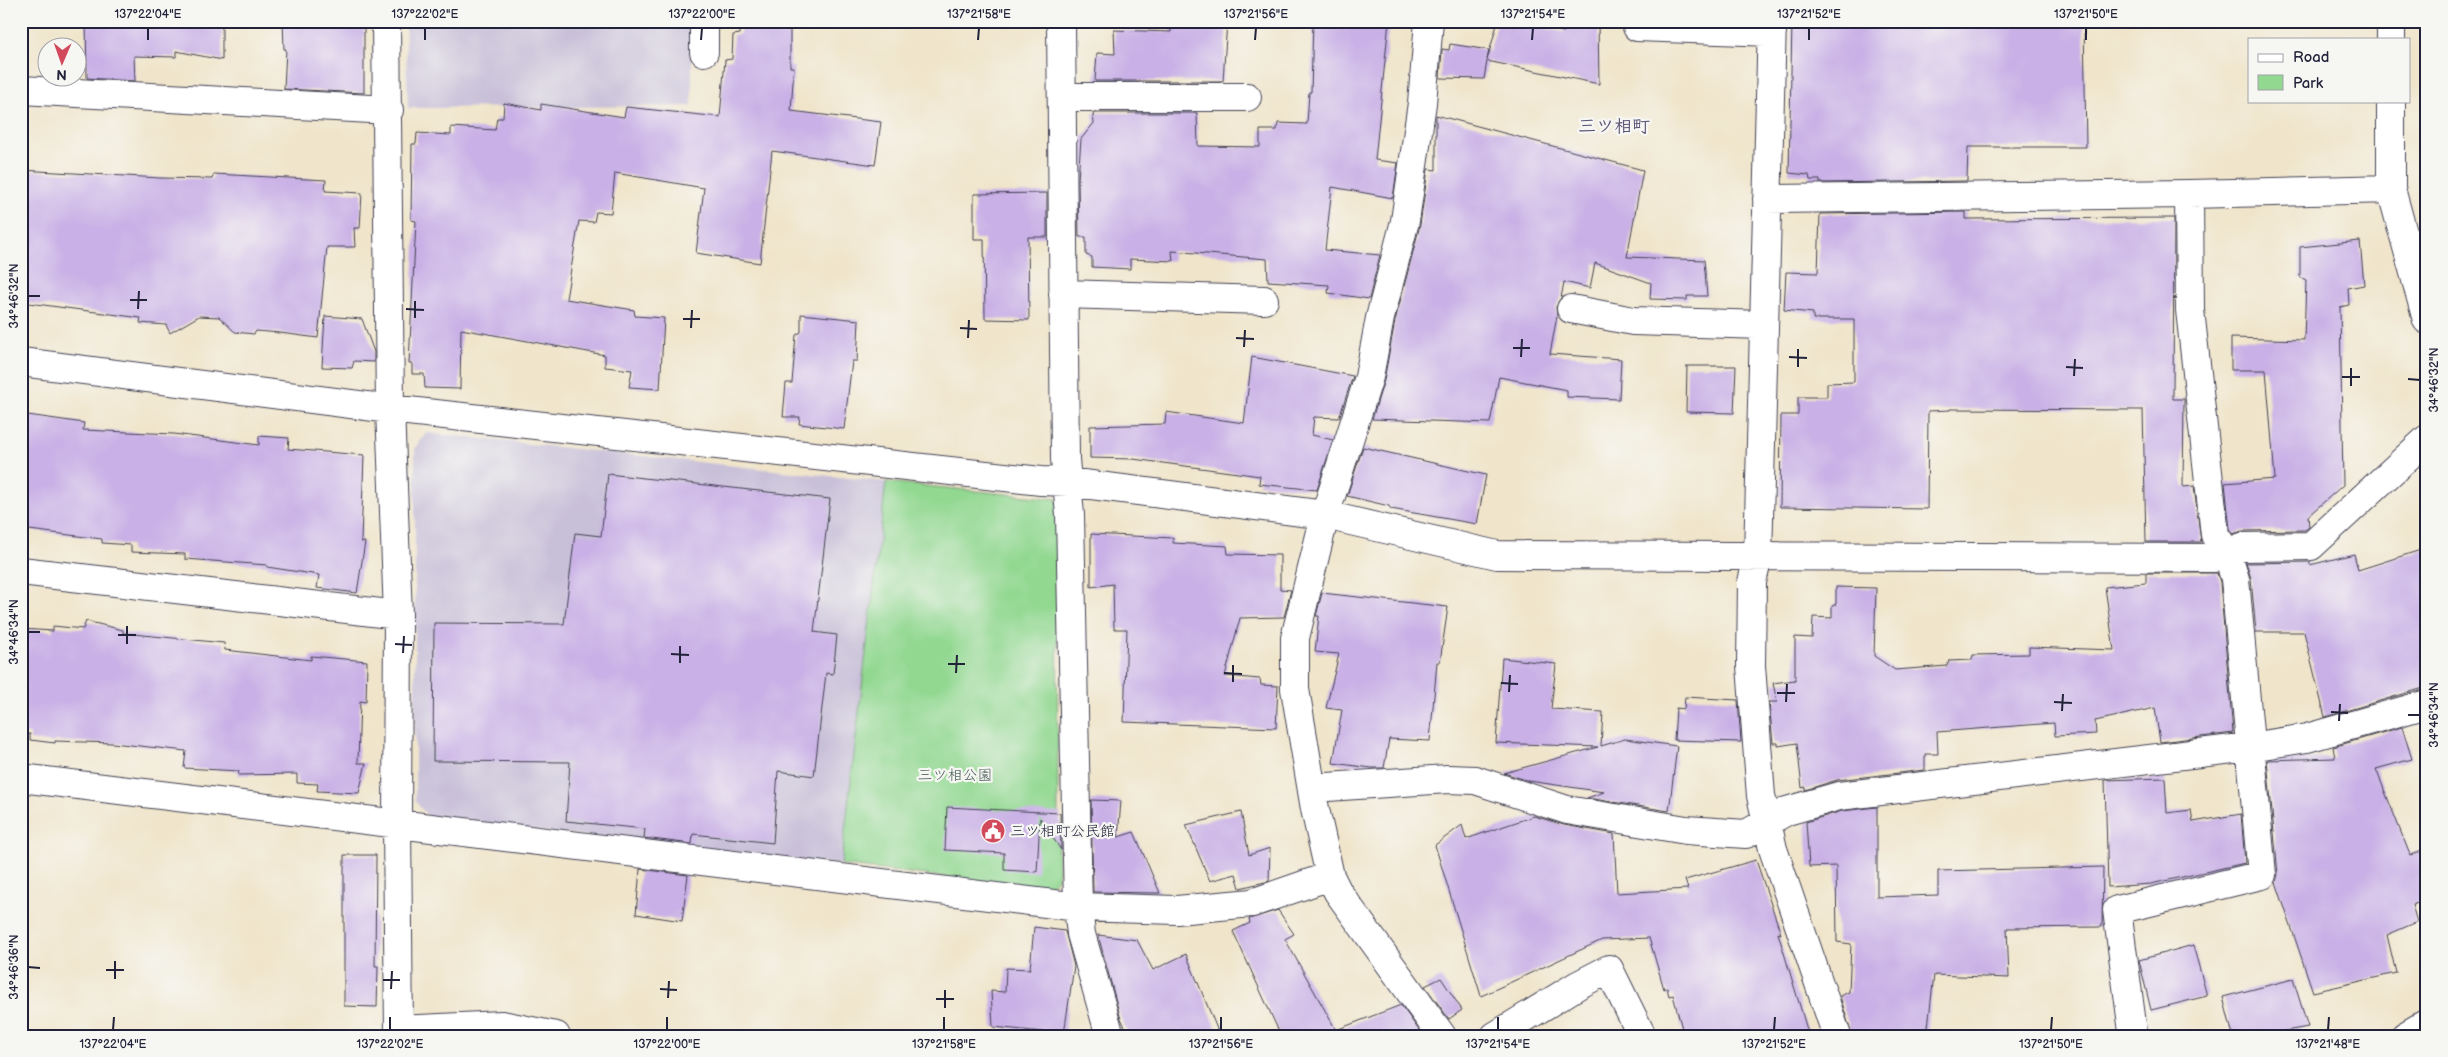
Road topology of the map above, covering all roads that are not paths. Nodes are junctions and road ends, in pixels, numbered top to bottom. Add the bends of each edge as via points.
1 (386, 21) edge
2 (704, 21) edge
3 (1061, 21) edge
4 (1429, 21) edge
5 (2391, 21) edge
6 (1772, 26) edge
7 (1637, 27) dead end
8 (2391, 38) edge
9 (704, 52) dead end
10 (21, 90) edge
11 (1062, 97) junction
12 (1247, 97) dead end
13 (2391, 102) edge
14 (389, 110) junction
15 (2391, 189) junction
16 (2189, 194) junction
17 (1767, 199) junction
18 (1063, 294) junction
19 (1264, 300) dead end
20 (1571, 309) dead end
21 (2427, 320) edge
22 (1764, 326) junction
23 (21, 362) edge
24 (390, 408) junction
25 (2427, 439) edge
26 (1068, 482) junction
27 (1325, 515) junction
28 (2228, 553) junction
29 (1758, 557) junction
30 (21, 571) edge
31 (398, 615) junction
32 (2427, 704) edge
33 (2250, 747) junction
34 (21, 778) edge
35 (1312, 788) junction
36 (1766, 822) junction
37 (397, 825) junction
38 (1330, 876) junction
39 (1078, 907) junction
40 (2427, 1023) edge
41 (2134, 1032) dead end
42 (399, 1033) edge
43 (556, 1036) edge
44 (1110, 1036) edge
45 (1442, 1036) edge
46 (1495, 1036) edge
47 (1642, 1036) edge
48 (1837, 1036) edge
49 (2405, 1036) edge

1 - 14 street
2 - 9 street
3 - 11 street
4 - 27 street via 1422,103 1405,220 1369,377
5 - 8 street
6 - 7 street
6 - 17 street
10 - 14 street
11 - 12 street
11 - 18 street
13 - 15 street
14 - 24 street
15 - 16 street
15 - 21 street
16 - 17 street
16 - 28 street via 2190,310 2194,351 2215,534
17 - 22 street
18 - 19 street
18 - 26 street
20 - 22 street via 1633,321
22 - 29 street
23 - 24 street
24 - 26 street
24 - 31 street
25 - 28 street via 2311,546 2242,547
26 - 27 street
26 - 39 street
27 - 29 street via 1497,555
27 - 35 street via 1295,638 1295,689
28 - 29 street via 2214,558
28 - 33 street via 2235,579
29 - 36 street via 1752,582 1750,666
30 - 31 street
31 - 37 street
32 - 33 street via 2307,738
33 - 36 street via 1839,796 1787,811
33 - 41 street via 2262,875 2117,910
34 - 37 street
35 - 36 street via 1475,780 1567,810 1686,830 1746,834
35 - 38 street
36 - 48 street
37 - 39 street
37 - 42 street
38 - 39 street via 1252,902 1177,910
38 - 45 street via 1338,892
39 - 44 street via 1081,934
40 - 49 street
42 - 43 street via 502,1025
46 - 47 street via 1609,969

